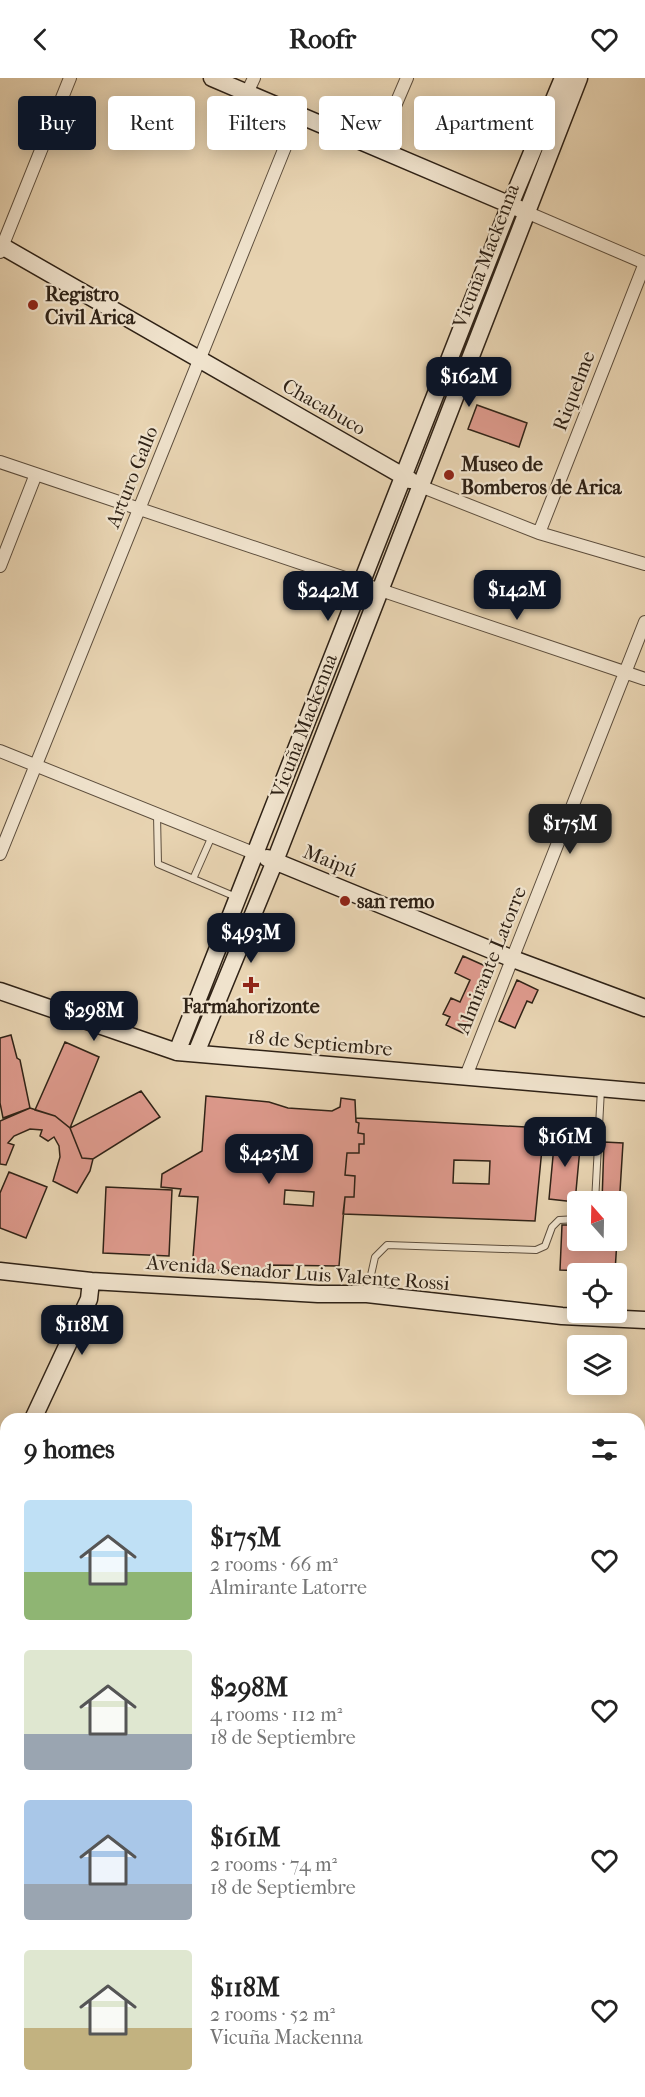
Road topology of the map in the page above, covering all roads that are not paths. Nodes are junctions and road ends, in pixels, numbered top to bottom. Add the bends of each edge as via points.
1 (70, 78) edge
2 (212, 78) edge
3 (407, 78) edge
4 (562, 78) edge
5 (579, 78) edge
6 (251, 86) edge
7 (267, 96) edge
8 (399, 96) edge
9 (284, 150) edge
10 (382, 150) edge
11 (510, 204) junction
12 (526, 212) junction
13 (1, 248) edge
14 (645, 263) edge
15 (200, 360) junction
16 (0, 462) edge
17 (36, 474) junction
18 (403, 476) junction
19 (420, 486) junction
20 (140, 509) junction
21 (539, 533) junction
22 (645, 564) edge
23 (0, 566) edge
24 (361, 584) junction
25 (379, 591) junction
26 (645, 622) edge
27 (625, 673) junction
28 (645, 679) edge
29 (0, 751) edge
30 (36, 766) junction
31 (157, 814) junction
32 (212, 836) junction
33 (0, 854) edge
34 (256, 854) junction
35 (275, 861) junction
36 (193, 879) junction
37 (239, 898) junction
38 (513, 959) junction
39 (0, 991) edge
40 (645, 1008) edge
41 (177, 1052) junction
42 (196, 1053) junction
43 (466, 1076) junction
44 (601, 1089) junction
45 (645, 1092) edge
46 (596, 1191) edge
47 (567, 1220) edge
48 (0, 1271) edge
49 (91, 1281) junction
50 (367, 1294) junction
51 (645, 1320) edge
52 (36, 1413) edge

1 - 13 street
2 - 6 main road
3 - 8 street
4 - 11 main road, Vicuña Mackenna
5 - 12 main road, Vicuña Mackenna
6 - 7 main road
9 - 15 street, Arturo Gallo
10 - 11 main road
11 - 12 main road
11 - 18 main road, Vicuña Mackenna
12 - 14 street
12 - 19 main road, Vicuña Mackenna
13 - 15 main road, Chacabuco
14 - 21 street, Riquelme
15 - 18 main road, Chacabuco
15 - 20 street, Arturo Gallo
16 - 17 street
17 - 20 street
17 - 23 street
18 - 19 main road, Chacabuco
18 - 24 main road, Vicuña Mackenna
19 - 21 street, Chacabuco
19 - 25 main road, Vicuña Mackenna
20 - 24 street
20 - 30 street, Arturo Gallo
21 - 22 street, Chacabuco
24 - 25 street
24 - 34 main road, Vicuña Mackenna
25 - 27 street
25 - 35 main road, Vicuña Mackenna
26 - 27 street, Almirante Latorre
27 - 28 street
27 - 38 street, Almirante Latorre
29 - 30 street, Maipú
30 - 31 street, Maipú
30 - 33 street, Arturo Gallo
31 - 32 street, Maipú
31 - 36 lane via 158,864
32 - 34 street, Maipú
32 - 36 lane
34 - 35 main road, Maipú
34 - 37 main road, Vicuña Mackenna
35 - 38 main road, Maipú
35 - 42 main road, Vicuña Mackenna
36 - 37 lane
37 - 41 main road, Vicuña Mackenna
38 - 40 main road, Maipú
38 - 43 street, Almirante Latorre
39 - 41 main road, 18 de Septiembre
41 - 42 main road, 18 de Septiembre
42 - 43 main road, 18 de Septiembre
43 - 44 main road, 18 de Septiembre
44 - 45 main road, 18 de Septiembre
44 - 46 lane
47 - 50 lane via 559,1220 552,1227 545,1246 537,1250 387,1245 375,1257
48 - 49 main road, Avenida Senador Luis Valente Rossi
49 - 50 main road, Avenida Senador Luis Valente Rossi
49 - 52 main road via 89,1299
50 - 51 main road, Avenida Senador Luis Valente Rossi via 562,1316

